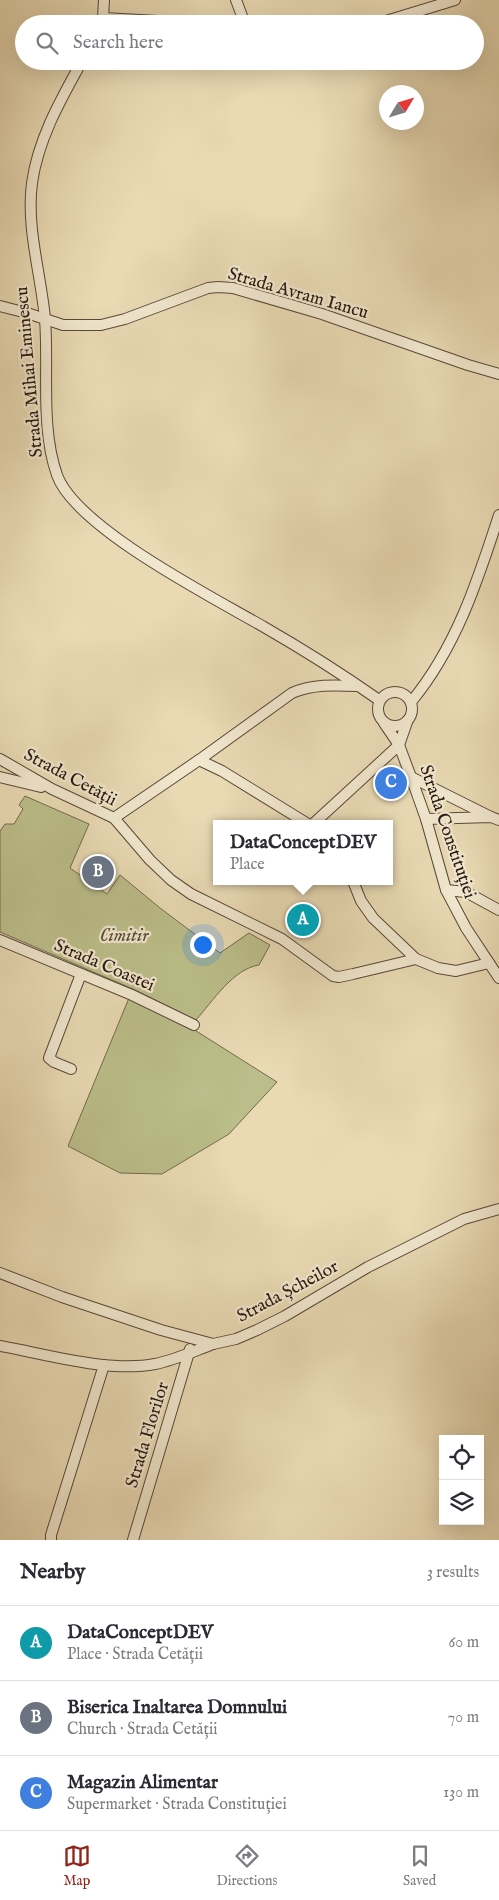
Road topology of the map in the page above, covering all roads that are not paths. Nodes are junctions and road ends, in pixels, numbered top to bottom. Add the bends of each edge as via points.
1 (104, 0) edge
2 (236, 0) edge
3 (454, 0) edge
4 (103, 15) edge
5 (242, 15) edge
6 (405, 15) edge
7 (77, 70) edge
8 (0, 306) edge
9 (45, 318) junction
10 (499, 374) edge
11 (499, 515) edge
12 (358, 686) junction
13 (380, 700) junction
14 (411, 702) junction
15 (407, 722) junction
16 (384, 723) junction
17 (399, 744) junction
18 (0, 759) edge
19 (199, 760) junction
20 (0, 777) edge
21 (411, 777) junction
22 (52, 790) junction
23 (114, 818) junction
24 (495, 818) edge
25 (426, 819) junction
26 (302, 820) edge
27 (317, 820) edge
28 (355, 885) edge
29 (446, 890) junction
30 (499, 910) edge
31 (0, 940) edge
32 (416, 959) junction
33 (489, 963) junction
34 (81, 974) junction
35 (499, 978) edge
36 (194, 1025) dead end
37 (71, 1069) dead end
38 (499, 1209) edge
39 (0, 1273) edge
40 (193, 1339) junction
41 (213, 1344) junction
42 (0, 1346) edge
43 (189, 1353) junction
44 (104, 1365) junction
45 (51, 1540) edge
46 (133, 1540) edge

1 - 4 street
2 - 5 street
3 - 6 street
7 - 9 street, Strada Mihai Eminescu via 40,148 32,183 32,230
8 - 9 street, Strada Avram Iancu
9 - 10 street, Strada Avram Iancu via 63,325 101,325 208,288 233,288 322,314
9 - 12 street, Strada Mihai Eminescu via 52,459 60,482 72,500 144,556
11 - 14 street via 458,627 435,669
12 - 13 street, Strada Mihai Eminescu
12 - 19 street via 324,685 292,693
13 - 14 street via 393,692 403,694
13 - 16 street via 377,710
14 - 15 street via 412,712
15 - 16 street via 393,727
15 - 17 street
16 - 17 street, Strada Constituției
17 - 21 street, Strada Constituției
17 - 27 street
18 - 22 street, Strada Cetății
19 - 23 street
19 - 26 street
20 - 22 street
21 - 24 street
21 - 25 street, Strada Constituției
22 - 23 street, Strada Cetății
23 - 32 street, Strada Cetății via 150,860 184,889 282,939 333,976
24 - 25 street
25 - 29 street, Strada Constituției
28 - 32 street via 373,918
29 - 30 street via 466,892
29 - 33 street, Strada Constituției
31 - 34 street, Strada Coastei
32 - 33 street via 456,971
33 - 35 street, Strada Constituției
34 - 36 street, Strada Coastei
34 - 37 street via 49,1058
38 - 41 street, Strada Șcheilor via 464,1219 368,1267 257,1330
39 - 40 street, Strada Șcheilor via 62,1297
40 - 41 street, Strada Șcheilor
40 - 43 street, Strada Florilor
41 - 43 street
42 - 44 street
43 - 44 street via 155,1364
43 - 46 street, Strada Florilor
44 - 45 street

